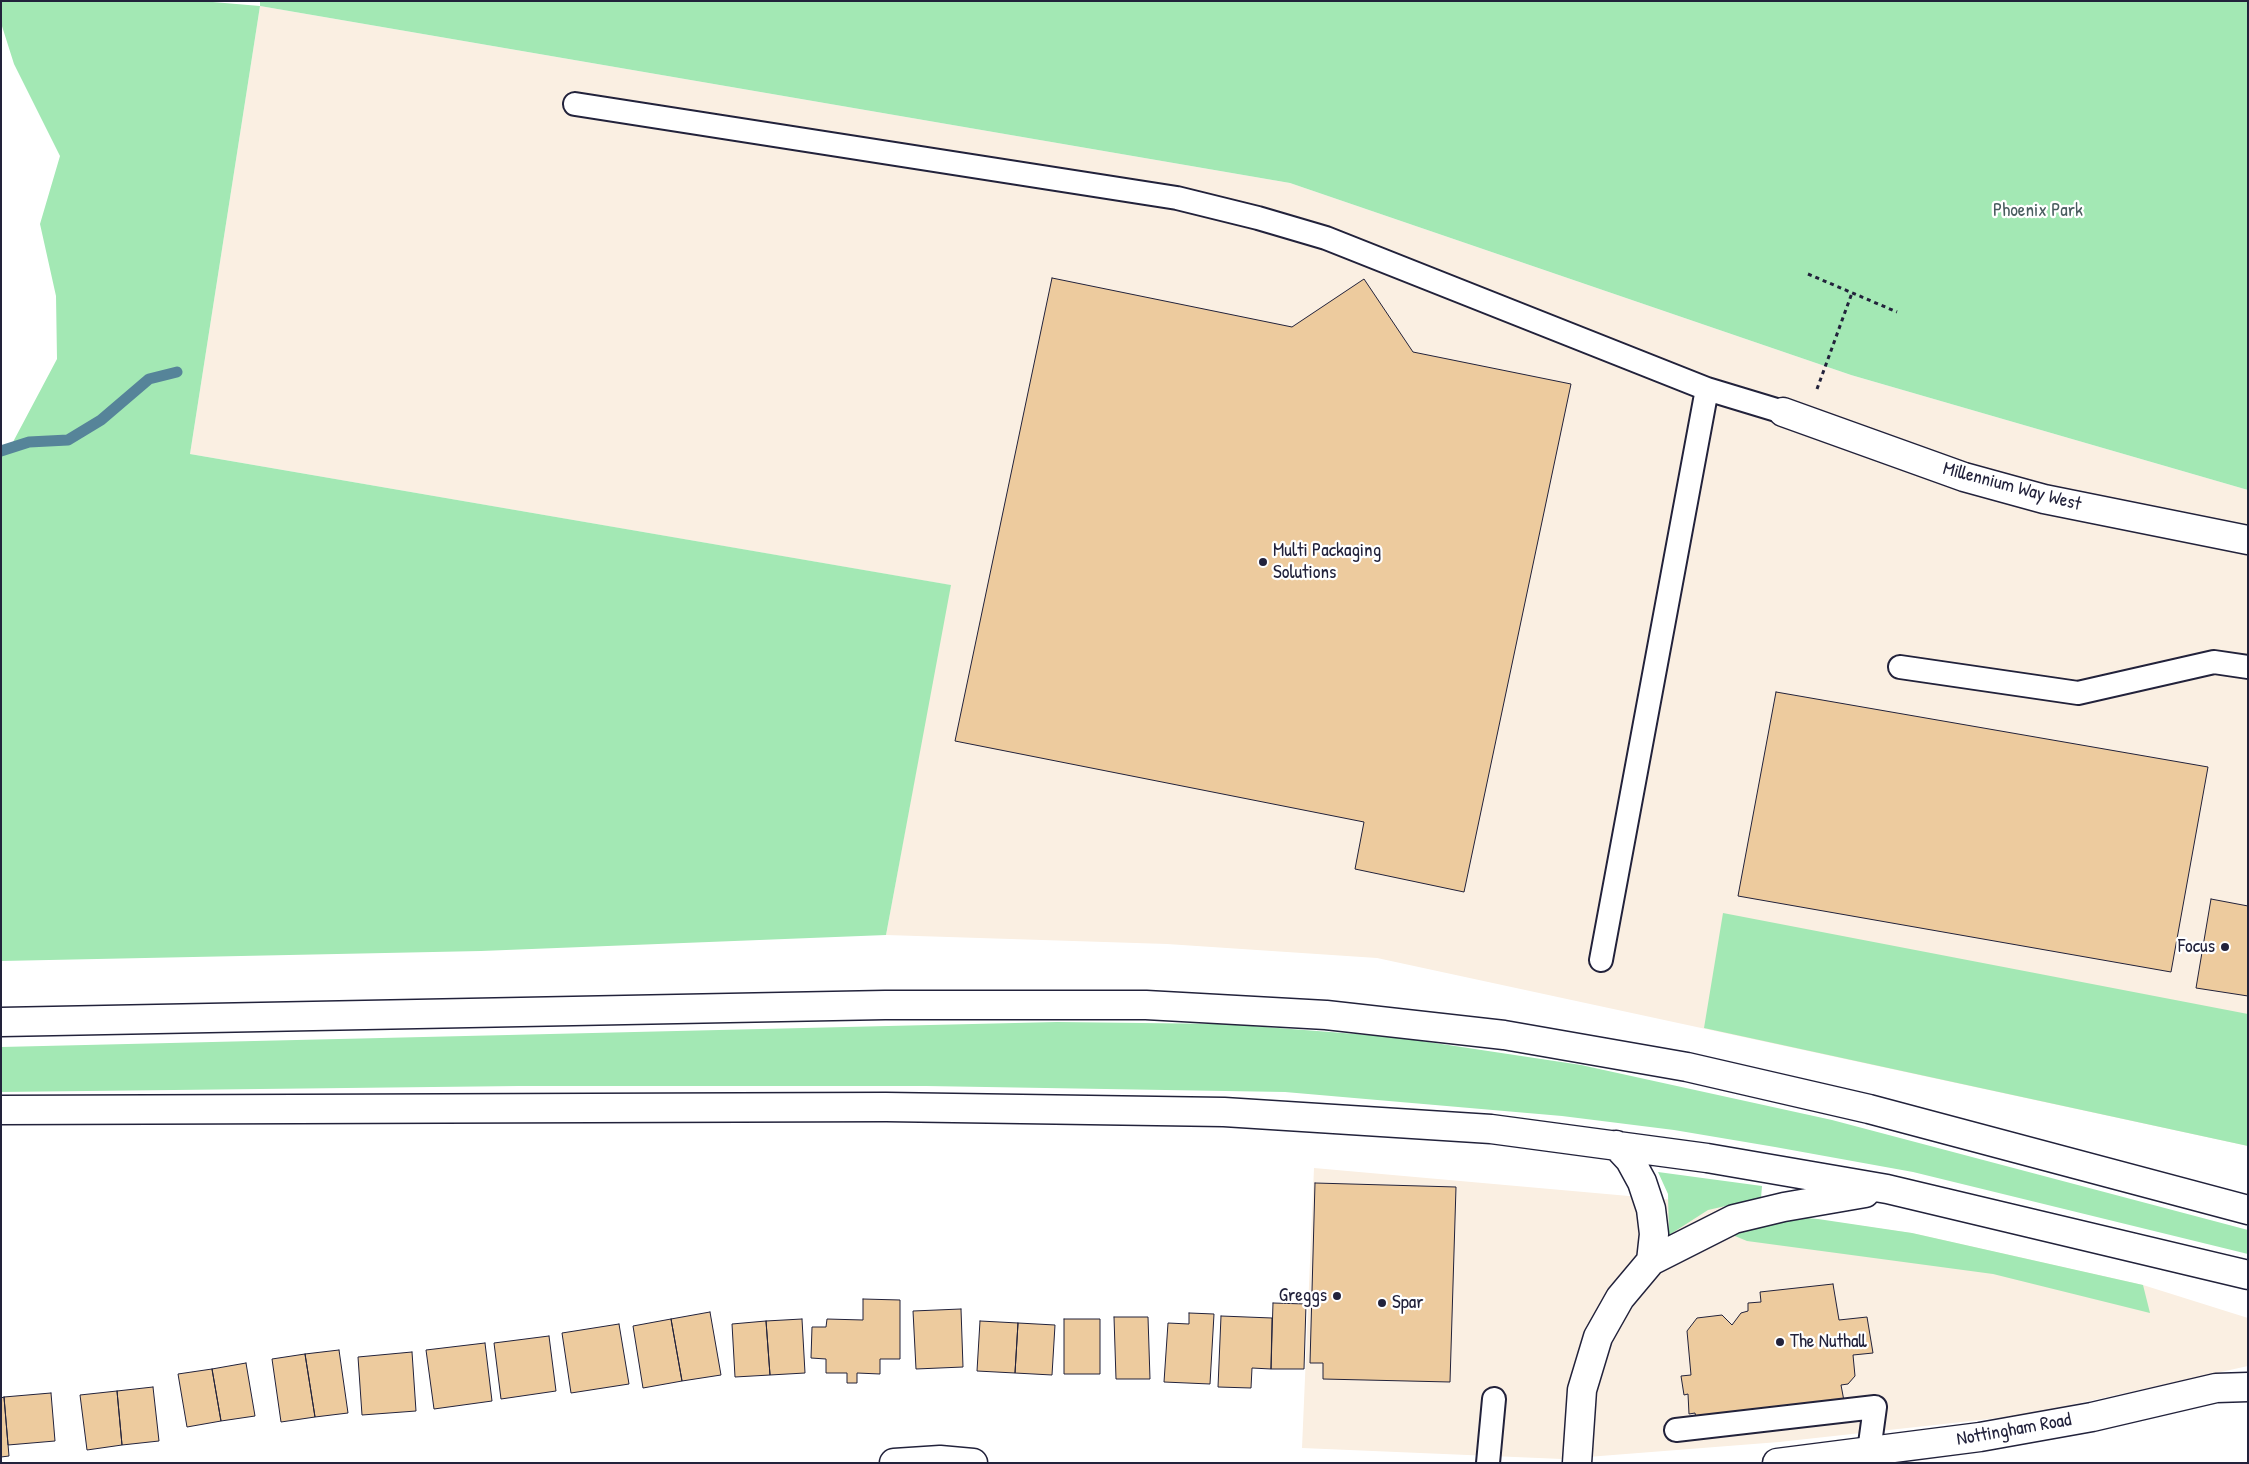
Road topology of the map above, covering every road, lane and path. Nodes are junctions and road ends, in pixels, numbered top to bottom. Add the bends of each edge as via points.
1 (575, 104) dead end
2 (1808, 274) dead end
3 (1852, 293) junction
4 (1897, 312) dead end
5 (1707, 389) junction
6 (1794, 416) junction
7 (2248, 540) edge
8 (1900, 667) dead end
9 (2248, 667) edge
10 (1600, 960) dead end
11 (1, 1022) edge
12 (1, 1110) edge
13 (1616, 1145) junction
14 (1887, 1189) junction
15 (2248, 1210) edge
16 (1651, 1261) junction
17 (2248, 1275) edge
18 (2248, 1387) edge
19 (1494, 1399) dead end
20 (1676, 1430) dead end
21 (1869, 1451) junction
22 (939, 1462) edge
23 (894, 1463) edge
24 (974, 1463) edge
25 (1488, 1463) edge
26 (1577, 1463) edge
27 (1777, 1463) edge

1 - 5 lane via 1176,198 1258,218 1334,241
2 - 3 path
3 - 4 path
3 - 6 path
5 - 6 lane
5 - 10 lane
6 - 7 main road, Millennium Way West via 1964,477 2044,499
8 - 9 lane via 2078,693 2214,662
11 - 15 main road via 885,1005 1146,1005 1326,1015 1504,1034 1686,1067 1868,1109
12 - 13 main road via 886,1107 1224,1112 1491,1129
13 - 14 main road
13 - 16 main road via 1630,1160 1651,1209 1654,1234
14 - 16 main road via 1734,1219
14 - 17 main road
16 - 26 main road via 1620,1298 1598,1337 1582,1390
18 - 21 main road, Nottingham Road via 2216,1388 2092,1417 1980,1437
19 - 25 lane
20 - 21 lane via 1875,1407
21 - 27 main road, Nottingham Road
22 - 23 main road
22 - 24 main road

